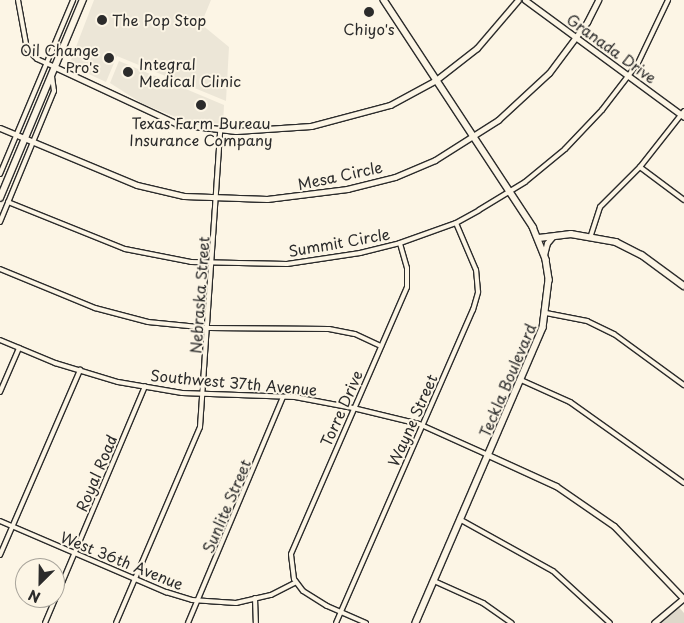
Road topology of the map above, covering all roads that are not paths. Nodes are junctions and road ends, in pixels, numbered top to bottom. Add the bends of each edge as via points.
1 (18, 0) edge
2 (73, 0) edge
3 (83, 0) edge
4 (384, 0) edge
5 (518, 0) edge
6 (525, 0) edge
7 (598, 0) edge
8 (668, 0) edge
9 (576, 38) junction
10 (46, 63) junction
11 (55, 67) junction
12 (52, 76) junction
13 (629, 76) junction
14 (436, 80) junction
15 (683, 114) edge
16 (0, 128) edge
17 (220, 130) junction
18 (16, 135) junction
19 (474, 138) junction
20 (25, 139) junction
21 (33, 142) junction
22 (640, 167) junction
23 (0, 174) edge
24 (510, 192) junction
25 (0, 198) edge
26 (216, 198) junction
27 (684, 200) edge
28 (8, 202) junction
29 (0, 222) edge
30 (456, 223) junction
31 (555, 235) junction
32 (591, 235) junction
33 (538, 238) junction
34 (400, 243) junction
35 (544, 255) junction
36 (212, 264) junction
37 (0, 269) edge
38 (684, 286) edge
39 (546, 313) junction
40 (209, 328) junction
41 (0, 340) edge
42 (381, 346) junction
43 (19, 348) junction
44 (80, 370) junction
45 (521, 380) junction
46 (684, 385) edge
47 (145, 386) junction
48 (0, 392) edge
49 (203, 394) junction
50 (283, 397) junction
51 (353, 408) junction
52 (421, 425) junction
53 (488, 455) junction
54 (684, 483) edge
55 (461, 520) junction
56 (0, 521) edge
57 (12, 526) junction
58 (74, 553) junction
59 (0, 556) edge
60 (135, 579) junction
61 (434, 581) junction
62 (296, 582) junction
63 (255, 598) junction
64 (684, 598) edge
65 (198, 600) junction
66 (340, 612) junction
67 (45, 623) edge
68 (116, 623) edge
69 (188, 623) edge
70 (256, 623) edge
71 (336, 623) edge
72 (366, 623) edge
73 (416, 623) edge
74 (512, 623) edge
75 (610, 623) edge
76 (654, 623) edge

1 - 10 street via 27,49
2 - 10 street
3 - 11 main road
4 - 14 main road, Teckla Boulevard
5 - 14 street via 477,48
6 - 9 street, Granada Drive
7 - 9 street, Mesa Circle
8 - 13 street, Summit Circle via 647,48
9 - 13 street, Granada Drive
9 - 19 street, Mesa Circle via 534,88
10 - 11 street
10 - 18 street
11 - 12 main road
11 - 17 street via 163,120
12 - 20 main road
12 - 21 street via 54,91
13 - 15 street, Granada Drive
13 - 24 street, Summit Circle via 584,131
14 - 17 street via 390,105 338,121 283,129
14 - 19 main road, Teckla Boulevard
15 - 22 street
16 - 18 street, Mesa Circle
17 - 26 street, Nebraska Street
18 - 20 street, Mesa Circle
18 - 23 street
19 - 24 main road, Teckla Boulevard
19 - 26 street, Mesa Circle via 435,160 364,185 295,198
20 - 21 street, Mesa Circle
20 - 25 main road
21 - 26 street, Mesa Circle via 138,185 184,196
21 - 28 street
22 - 27 street
22 - 32 street via 600,207
24 - 30 street, Summit Circle
24 - 33 main road, Teckla Boulevard
26 - 36 street, Nebraska Street
28 - 29 street
28 - 36 street, Summit Circle via 125,249 168,259
30 - 34 street, Summit Circle
30 - 52 street, Wayne Street via 476,270 478,292
31 - 32 main road
31 - 33 main road
31 - 35 street via 547,243
32 - 38 main road via 628,247
33 - 35 main road, Teckla Boulevard
34 - 36 street, Summit Circle via 312,261
34 - 42 street, Torre Drive via 407,268 407,287
35 - 39 main road, Teckla Boulevard via 549,280
36 - 40 street, Nebraska Street
37 - 40 street via 123,317
39 - 45 main road, Teckla Boulevard
39 - 46 street via 587,321 614,334
40 - 42 street via 328,329 355,334
40 - 49 street, Nebraska Street
41 - 43 street, Southwest 37th Avenue
42 - 51 street, Torre Drive
43 - 44 street, Southwest 37th Avenue
43 - 48 street
44 - 47 street, Southwest 37th Avenue
44 - 57 street
45 - 53 main road, Teckla Boulevard
45 - 54 street via 578,407
47 - 49 street, Southwest 37th Avenue
47 - 58 street, Royal Road
49 - 50 street, Southwest 37th Avenue
49 - 60 street, Nebraska Street via 200,427
50 - 51 street, Southwest 37th Avenue
50 - 65 street, Sunlite Street
51 - 52 street, Southwest 37th Avenue
51 - 62 street, Torre Drive via 291,554
52 - 53 street, Southwest 37th Avenue
52 - 66 street, Wayne Street
53 - 55 main road, Teckla Boulevard
53 - 64 street, Southwest 37th Avenue via 556,486 614,526
55 - 61 main road, Teckla Boulevard
55 - 75 street via 553,571
56 - 57 street, West 36th Avenue
57 - 58 street, West 36th Avenue
57 - 59 street
58 - 60 street, West 36th Avenue
58 - 67 street, Royal Road
60 - 65 street, West 36th Avenue via 166,592
60 - 68 street, Nebraska Street
61 - 73 main road, Teckla Boulevard
61 - 74 street via 483,603
62 - 63 street, West 36th Avenue via 271,595
62 - 66 street via 303,591
63 - 65 street, West 36th Avenue via 236,603
63 - 70 street
64 - 76 street
65 - 69 street, Sunlite Street
66 - 71 street, Wayne Street
66 - 72 street

